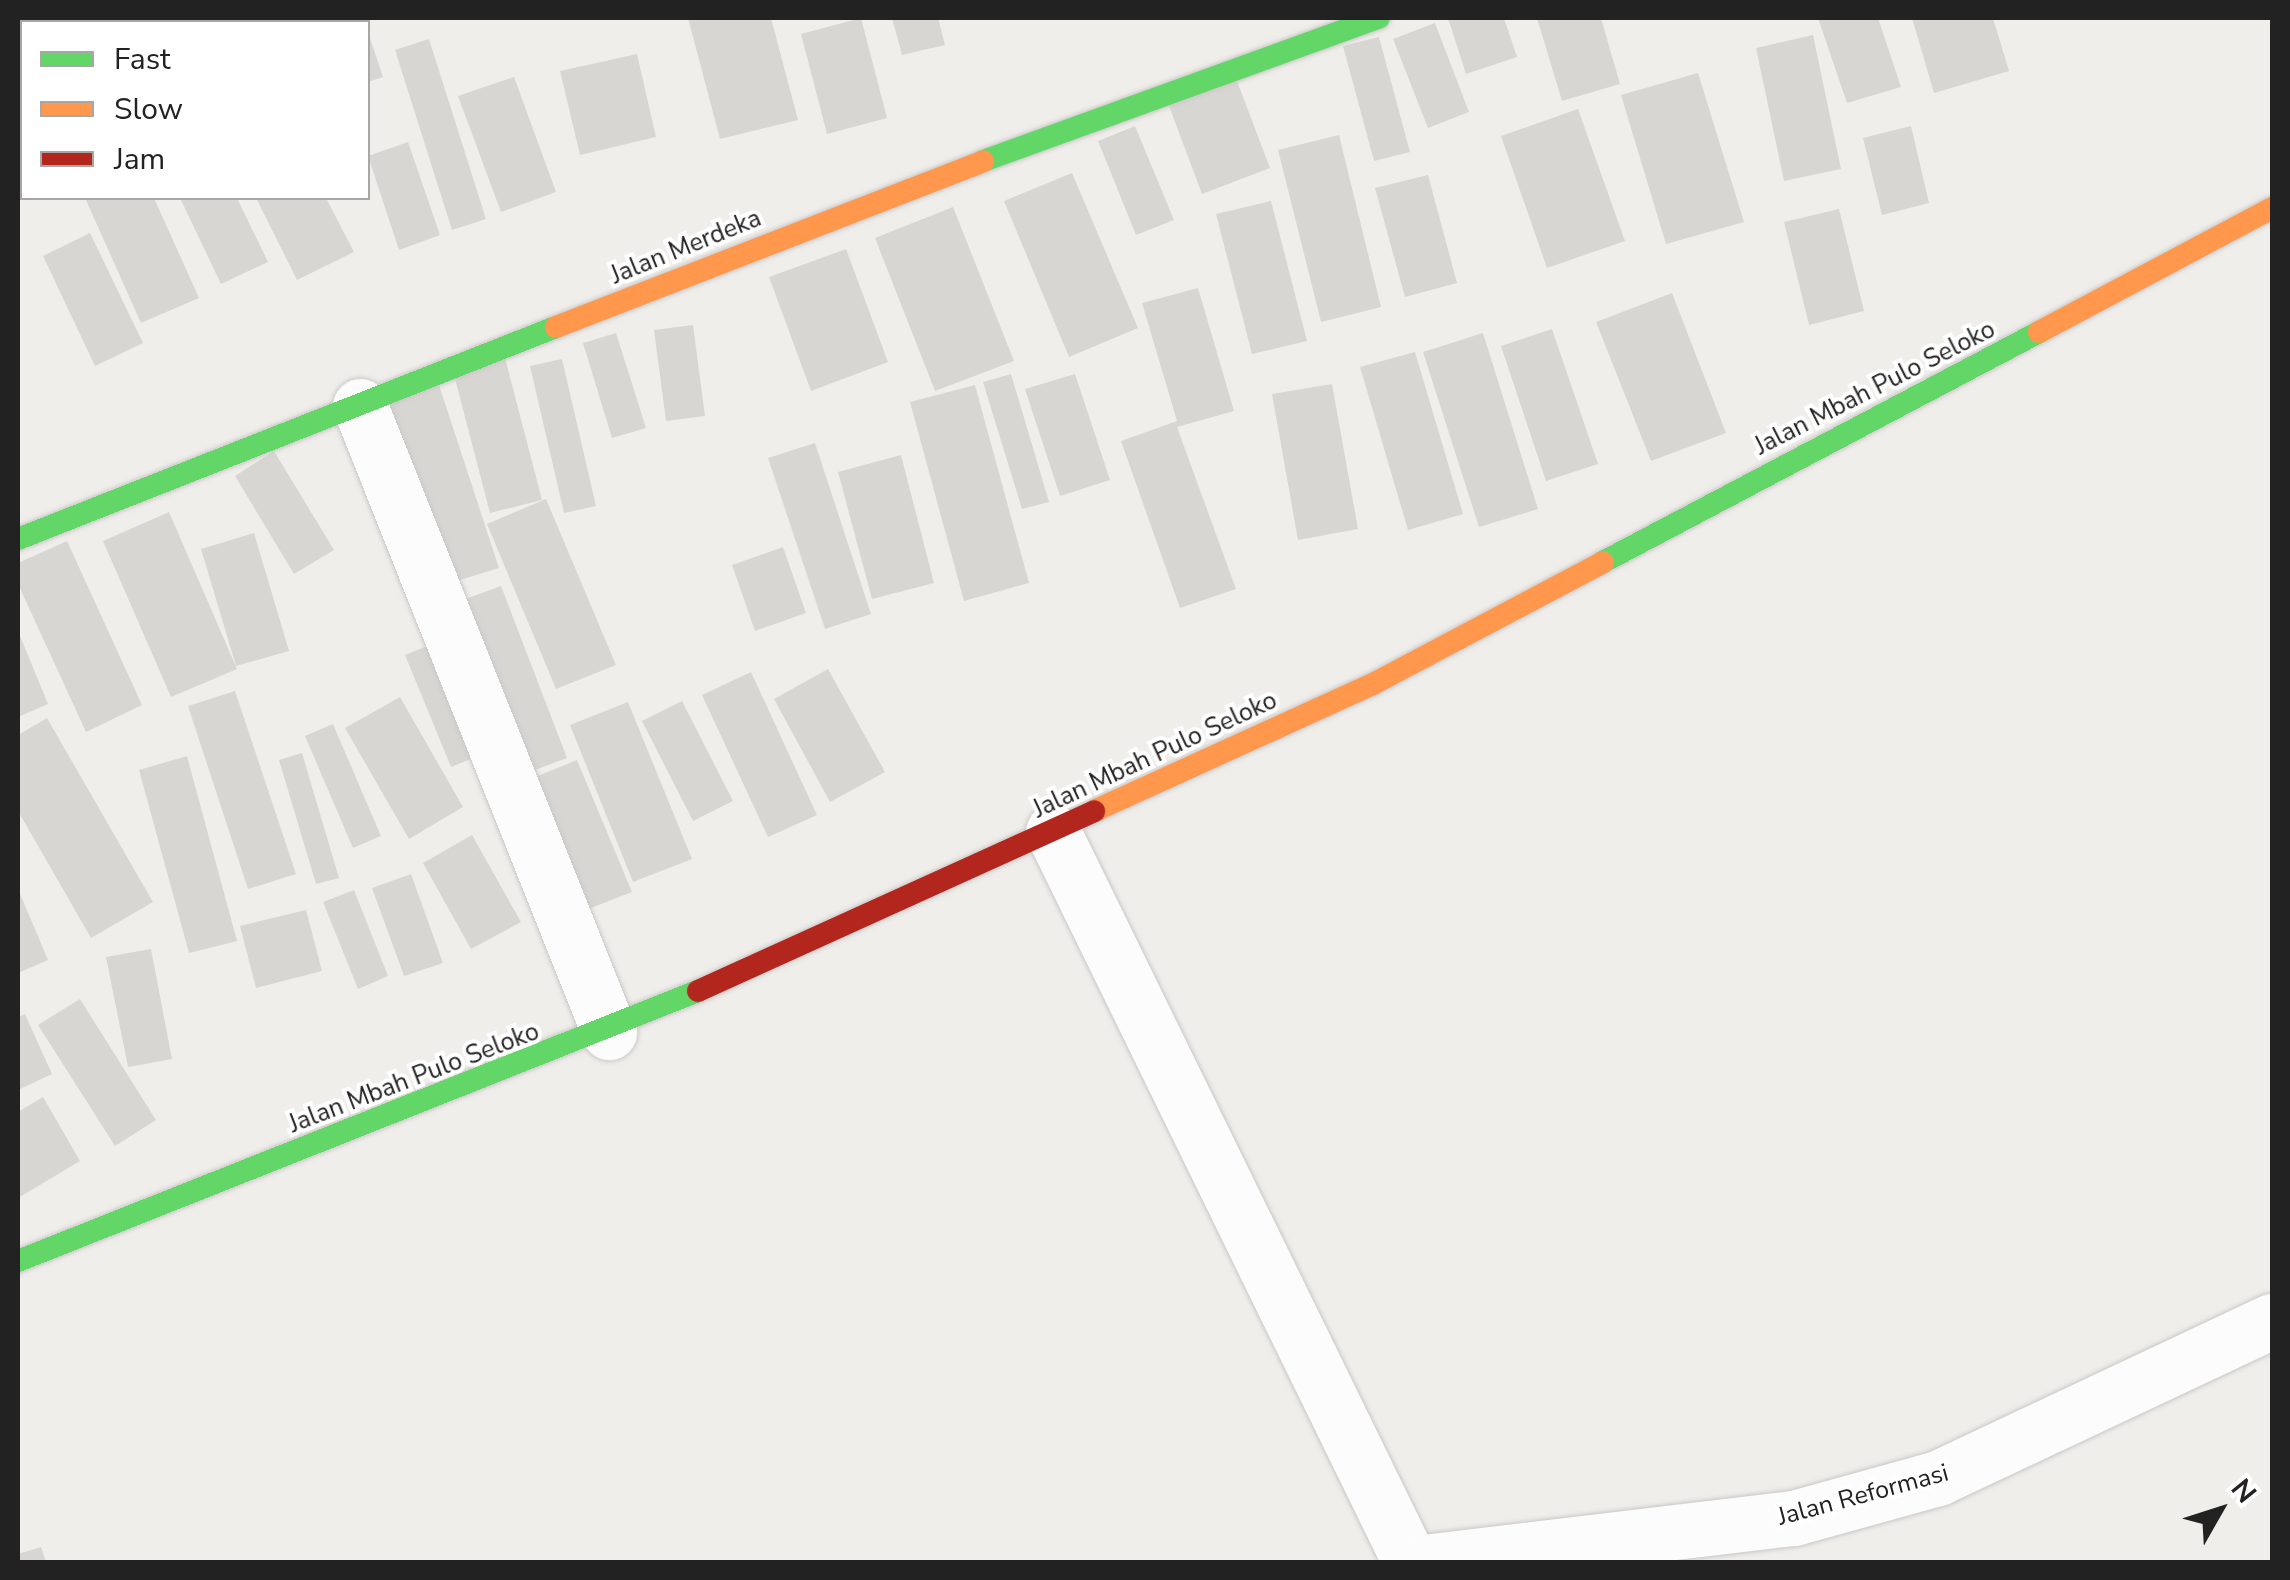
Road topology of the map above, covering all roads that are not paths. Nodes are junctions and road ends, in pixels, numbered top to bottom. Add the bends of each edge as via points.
1 (1380, 18) edge
2 (2272, 208) edge
3 (360, 406) junction
4 (18, 539) edge
5 (1053, 832) junction
6 (608, 1032) junction
7 (18, 1261) edge
8 (2272, 1321) edge
9 (1410, 1562) edge
10 (1423, 1562) edge

1 - 3 street, Jalan Merdeka via 874,201
2 - 5 street, Jalan Mbah Pulo Seloko via 1374,684
3 - 4 street, Jalan Merdeka
3 - 6 street
5 - 6 street, Jalan Mbah Pulo Seloko
5 - 9 street
6 - 7 street, Jalan Mbah Pulo Seloko
8 - 10 street, Jalan Reformasi via 1938,1478 1794,1518

